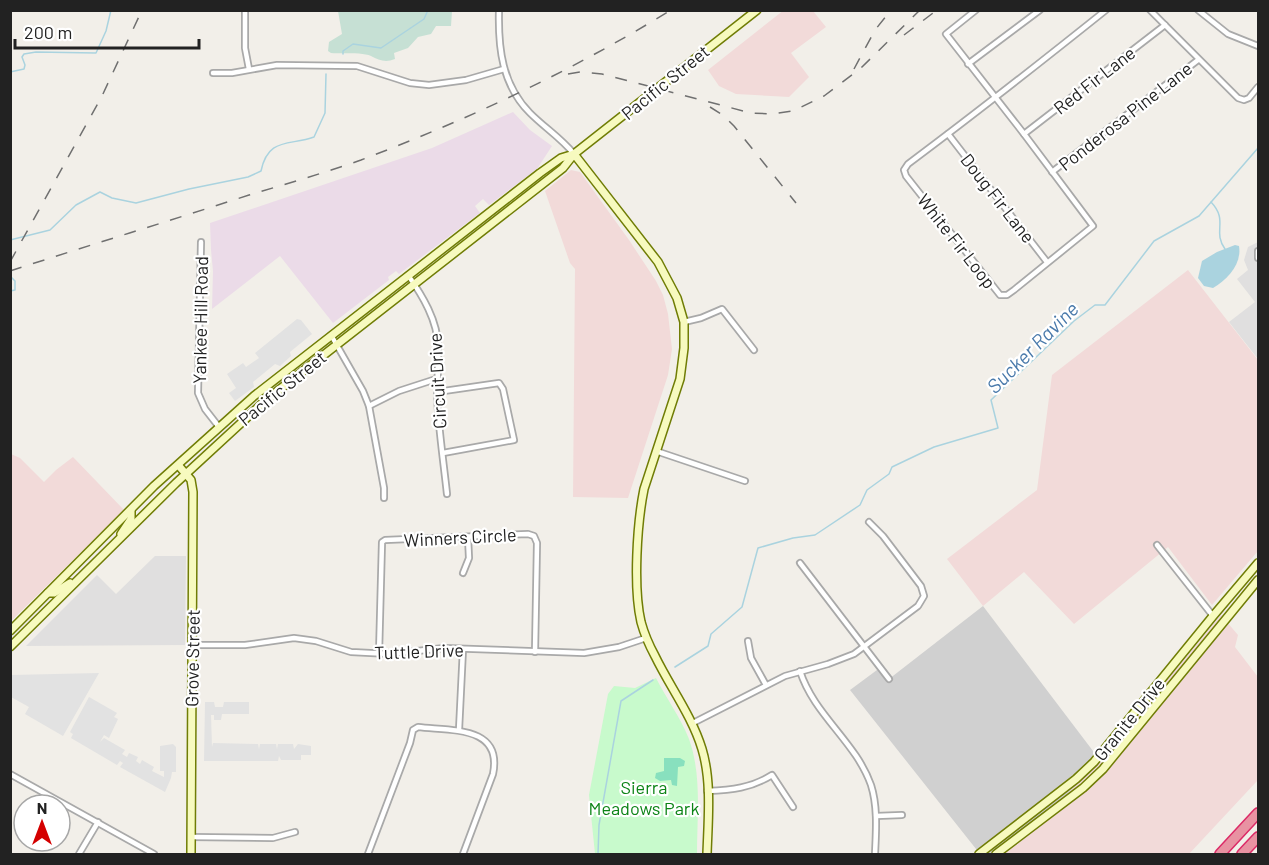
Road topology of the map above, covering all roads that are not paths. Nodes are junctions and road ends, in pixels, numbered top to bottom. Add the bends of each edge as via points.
1 (245, 10) edge
2 (499, 10) edge
3 (757, 10) edge
4 (976, 10) edge
5 (1040, 10) edge
6 (1106, 10) edge
7 (1198, 10) edge
8 (1151, 11) edge
9 (1165, 25) junction
10 (1258, 46) edge
11 (1198, 60) junction
12 (969, 64) junction
13 (249, 69) junction
14 (504, 69) junction
15 (213, 73) dead end
16 (1258, 87) edge
17 (994, 98) junction
18 (948, 134) junction
19 (1024, 134) junction
20 (574, 154) junction
21 (1052, 172) junction
22 (201, 242) dead end
23 (1258, 252) edge
24 (1258, 258) edge
25 (1047, 262) junction
26 (408, 275) junction
27 (415, 284) junction
28 (684, 322) junction
29 (330, 335) junction
30 (336, 344) junction
31 (754, 350) dead end
32 (436, 379) junction
33 (437, 392) junction
34 (369, 406) junction
35 (219, 427) junction
36 (656, 451) junction
37 (443, 453) junction
38 (179, 466) junction
39 (186, 474) junction
40 (745, 481) dead end
41 (447, 494) dead end
42 (384, 498) dead end
43 (131, 510) junction
44 (869, 522) dead end
45 (468, 537) junction
46 (115, 544) junction
47 (1157, 545) dead end
48 (800, 562) dead end
49 (1258, 563) edge
50 (463, 573) dead end
51 (1258, 580) edge
52 (74, 583) junction
53 (48, 593) junction
54 (1213, 616) junction
55 (1220, 625) junction
56 (10, 631) edge
57 (646, 638) junction
58 (748, 641) dead end
59 (192, 645) junction
60 (10, 647) edge
61 (865, 647) junction
62 (463, 649) junction
63 (535, 652) junction
64 (378, 654) junction
65 (800, 671) junction
66 (889, 679) dead end
67 (766, 685) junction
68 (693, 723) junction
69 (459, 730) junction
70 (10, 774) edge
71 (707, 791) junction
72 (793, 807) dead end
73 (1258, 813) edge
74 (902, 815) dead end
75 (876, 816) junction
76 (98, 822) junction
77 (296, 832) dead end
78 (191, 837) junction
79 (1258, 837) edge
80 (79, 855) edge
81 (154, 855) edge
82 (191, 855) edge
83 (368, 855) edge
84 (463, 855) edge
85 (707, 855) edge
86 (875, 855) edge
87 (979, 855) edge
88 (996, 855) edge
89 (1220, 855) edge
90 (1242, 855) edge

1 - 13 street
2 - 14 street
3 - 20 street, Pacific Street
4 - 12 street via 946,34
5 - 12 street
6 - 17 street
7 - 10 street via 1228,34
8 - 9 street
9 - 11 street
9 - 19 street, Red Fir Lane
11 - 16 street via 1238,98 1249,98
11 - 21 street, Ponderosa Pine Lane
12 - 17 street
13 - 14 street via 305,64 357,66 429,85
13 - 15 street
14 - 20 street via 521,103
17 - 18 street, White Fir Loop
17 - 19 street, White Fir Loop
18 - 25 street, Doug Fir Lane
18 - 25 street, White Fir Loop via 908,164 906,176 1000,295 1007,295
19 - 21 street, White Fir Loop
20 - 26 street, Pacific Street via 561,158
20 - 27 street, Pacific Street via 563,168
20 - 28 street via 658,262 677,298
21 - 25 street, White Fir Loop via 1093,226
22 - 35 street, Yankee Hill Road via 198,393
23 - 24 street
26 - 27 street, Circuit Drive
26 - 29 street, Pacific Street
27 - 30 street, Pacific Street
27 - 32 street, Circuit Drive via 436,331
28 - 31 street via 722,309
28 - 36 street via 680,379
29 - 30 street
29 - 35 street, Pacific Street
30 - 34 street
30 - 39 street, Pacific Street via 266,400
32 - 33 street, Circuit Drive
32 - 34 street via 405,388
33 - 37 street, Circuit Drive
33 - 37 street via 499,383 514,431 514,440
34 - 42 street
35 - 38 street, Pacific Street
36 - 40 street
36 - 57 street via 644,489 638,530 638,601
37 - 41 street, Circuit Drive
38 - 39 street, Grove Street
38 - 43 street, Pacific Street
39 - 46 street, Pacific Street
39 - 59 street, Grove Street via 193,492
43 - 46 street via 131,519
43 - 53 street, Pacific Street
44 - 61 street via 917,579 924,596 918,606
45 - 50 street via 469,558
45 - 63 street, Winners Circle via 532,534 536,539
45 - 64 street, Winners Circle via 382,542
46 - 52 street, Pacific Street
47 - 54 street
48 - 61 street
49 - 54 street, Granite Drive
51 - 55 street, Granite Drive
52 - 53 street
52 - 60 street, Pacific Street
53 - 56 street, Pacific Street
54 - 55 street
54 - 87 street, Granite Drive via 1094,762
55 - 88 street, Granite Drive via 1103,770
57 - 63 street, Tuttle Drive via 584,653
57 - 68 street
58 - 67 street via 751,658
59 - 64 street, Tuttle Drive via 245,645 294,638 351,652
59 - 78 street, Grove Street
61 - 65 street via 841,660
61 - 66 street
62 - 63 street, Tuttle Drive
62 - 64 street, Tuttle Drive
62 - 69 street
65 - 67 street
65 - 75 street via 814,701 866,774
67 - 68 street
68 - 71 street via 704,758
69 - 83 street via 413,730
69 - 84 street via 483,739 495,765
70 - 76 street
71 - 72 street via 742,789 772,775
71 - 85 street
73 - 89 highway
74 - 75 street
75 - 86 street
76 - 80 street
76 - 81 street
77 - 78 street via 273,838
78 - 82 street, Grove Street
79 - 90 highway

